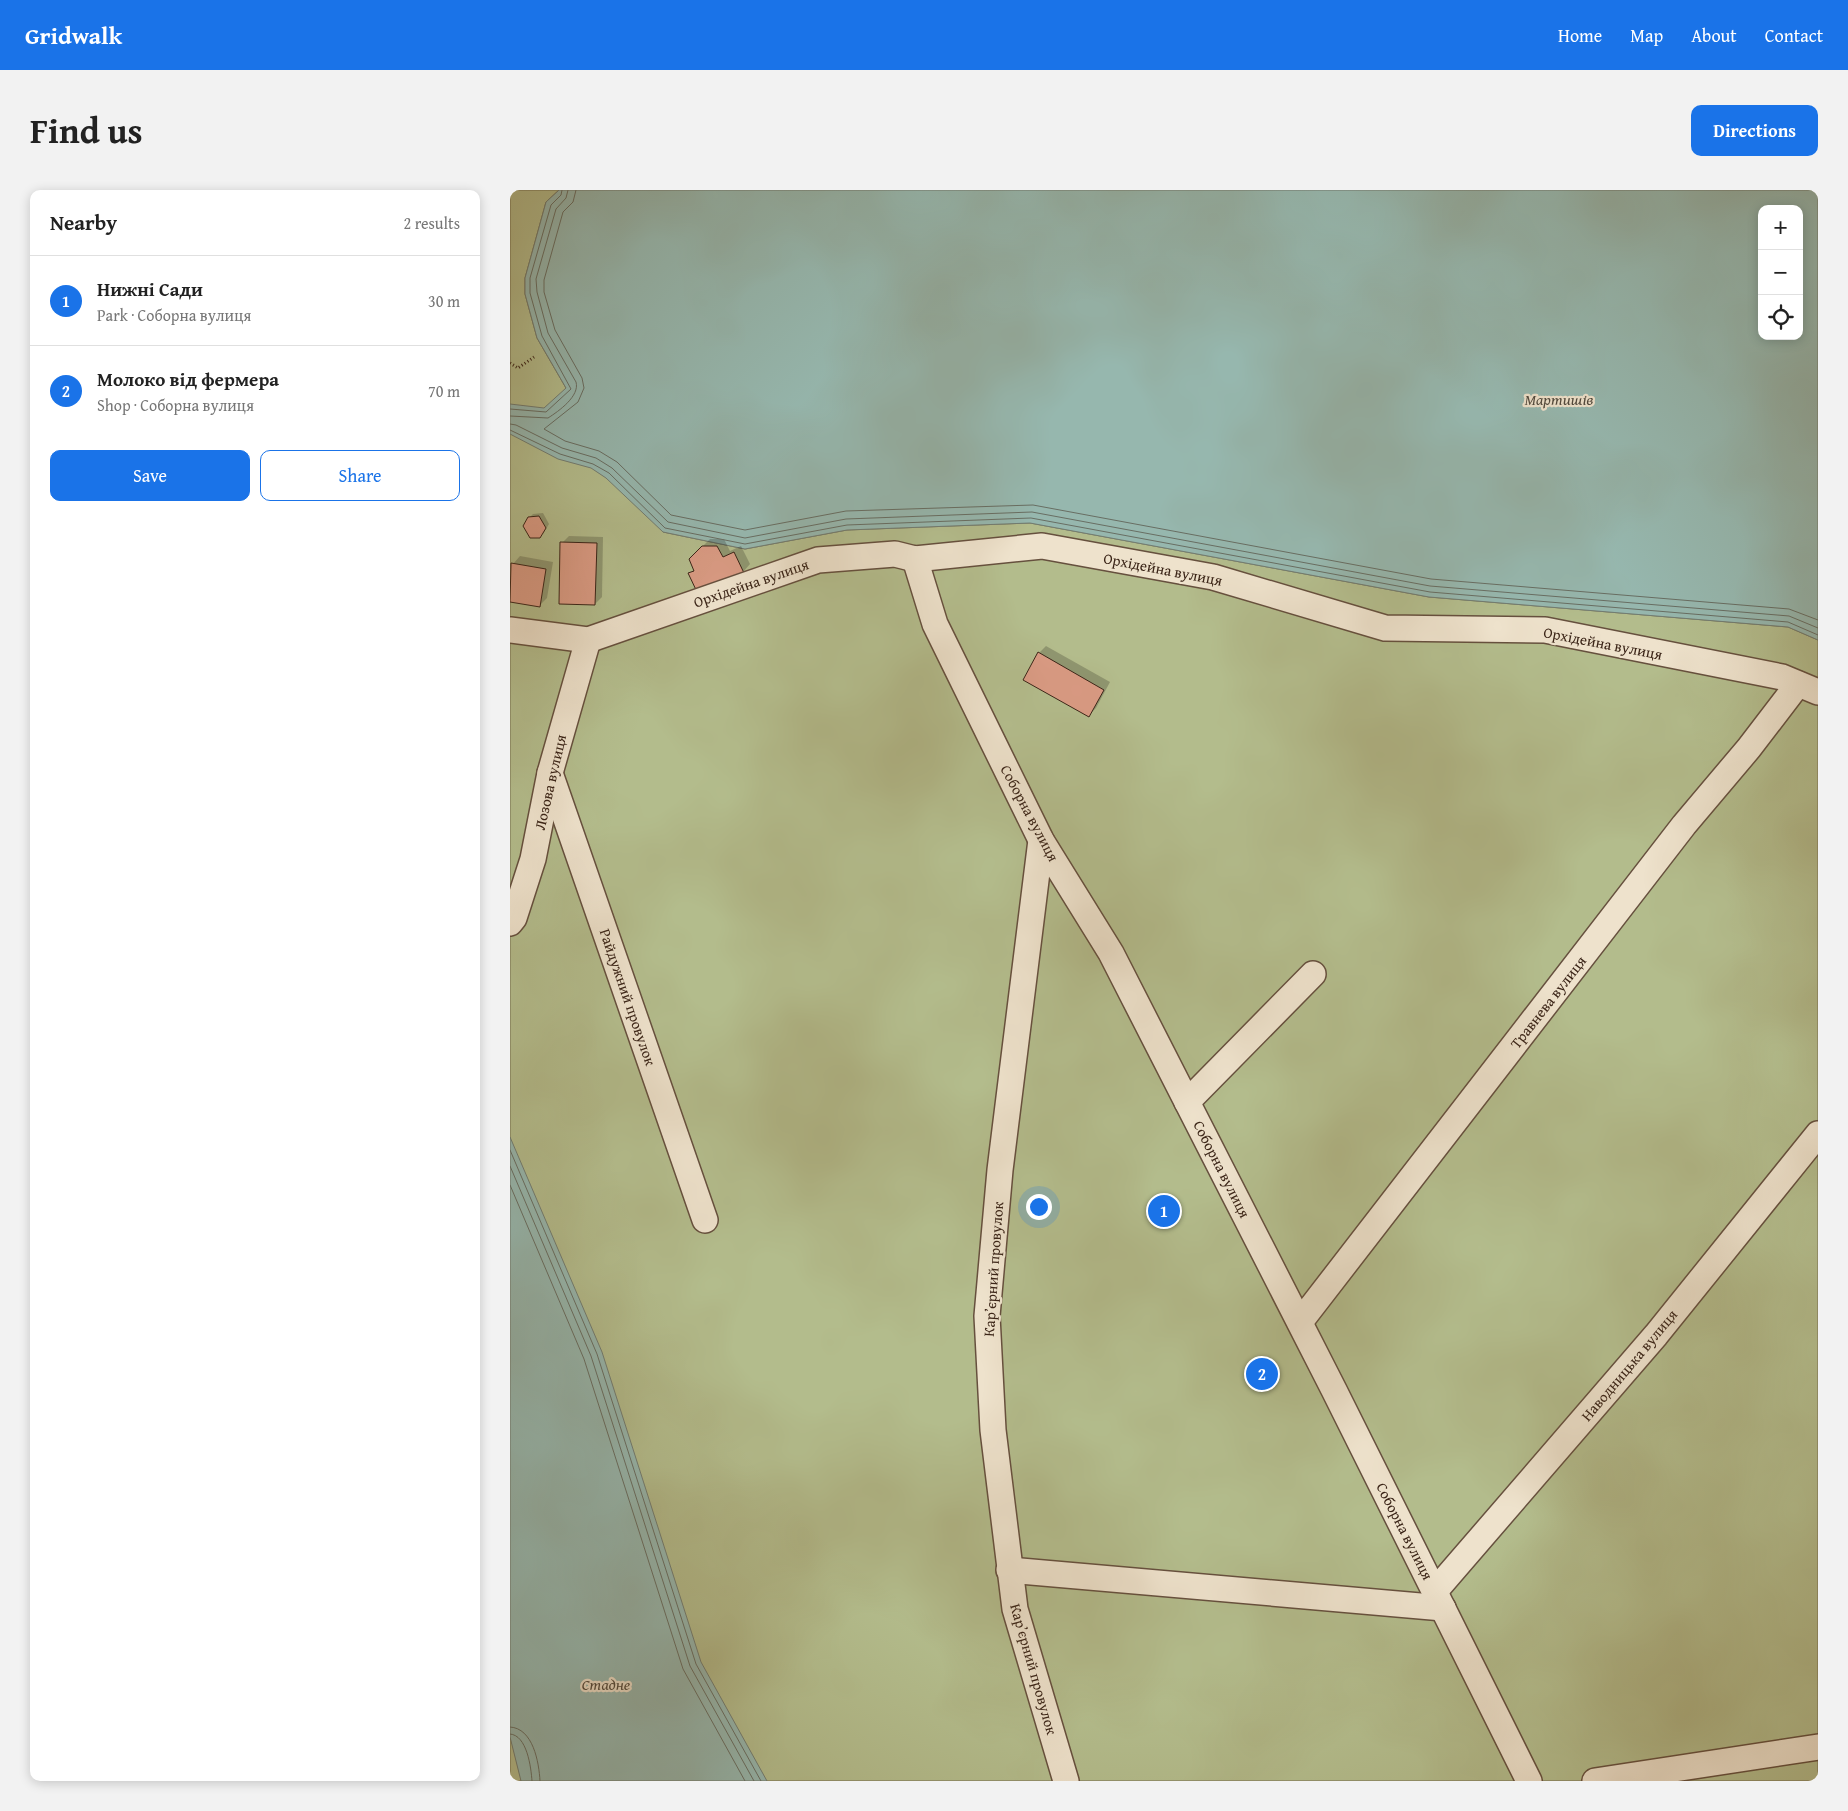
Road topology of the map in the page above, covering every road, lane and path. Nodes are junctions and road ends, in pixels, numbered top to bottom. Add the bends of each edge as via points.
1 (534, 357) dead end
2 (510, 363) edge
3 (915, 559) junction
4 (510, 630) edge
5 (588, 640) junction
6 (1808, 688) edge
7 (550, 773) junction
8 (1041, 840) junction
9 (510, 923) edge
10 (1313, 974) dead end
11 (1187, 1102) junction
12 (1818, 1134) edge
13 (705, 1220) dead end
14 (1300, 1322) junction
15 (1008, 1570) junction
16 (1439, 1599) junction
17 (1818, 1747) edge
18 (1066, 1781) edge
19 (1529, 1781) edge
20 (1596, 1781) edge

1 - 2 path via 518,368
3 - 5 street, Орхідейна вулиця via 895,554 818,560
3 - 6 street, Орхідейна вулиця via 1042,546 1213,577 1385,628 1545,630 1782,677
3 - 8 street, Соборна вулиця via 935,624
4 - 5 street, Орхідейна вулиця
5 - 7 street, Лозова вулиця
6 - 14 street, Травнева вулиця via 1749,748 1684,825
7 - 9 street, Лозова вулиця via 533,859
7 - 13 street, Райдужний провулок
8 - 11 street, Соборна вулиця via 1111,953
8 - 15 street, Карʼєрний провулок via 1000,1170 987,1316 993,1430
10 - 11 street
11 - 14 street, Соборна вулиця
12 - 16 street, Наводницька вулиця
14 - 16 street, Соборна вулиця
15 - 16 street
15 - 18 street, Карʼєрний провулок via 1015,1609
16 - 19 street, Соборна вулиця
17 - 20 street

